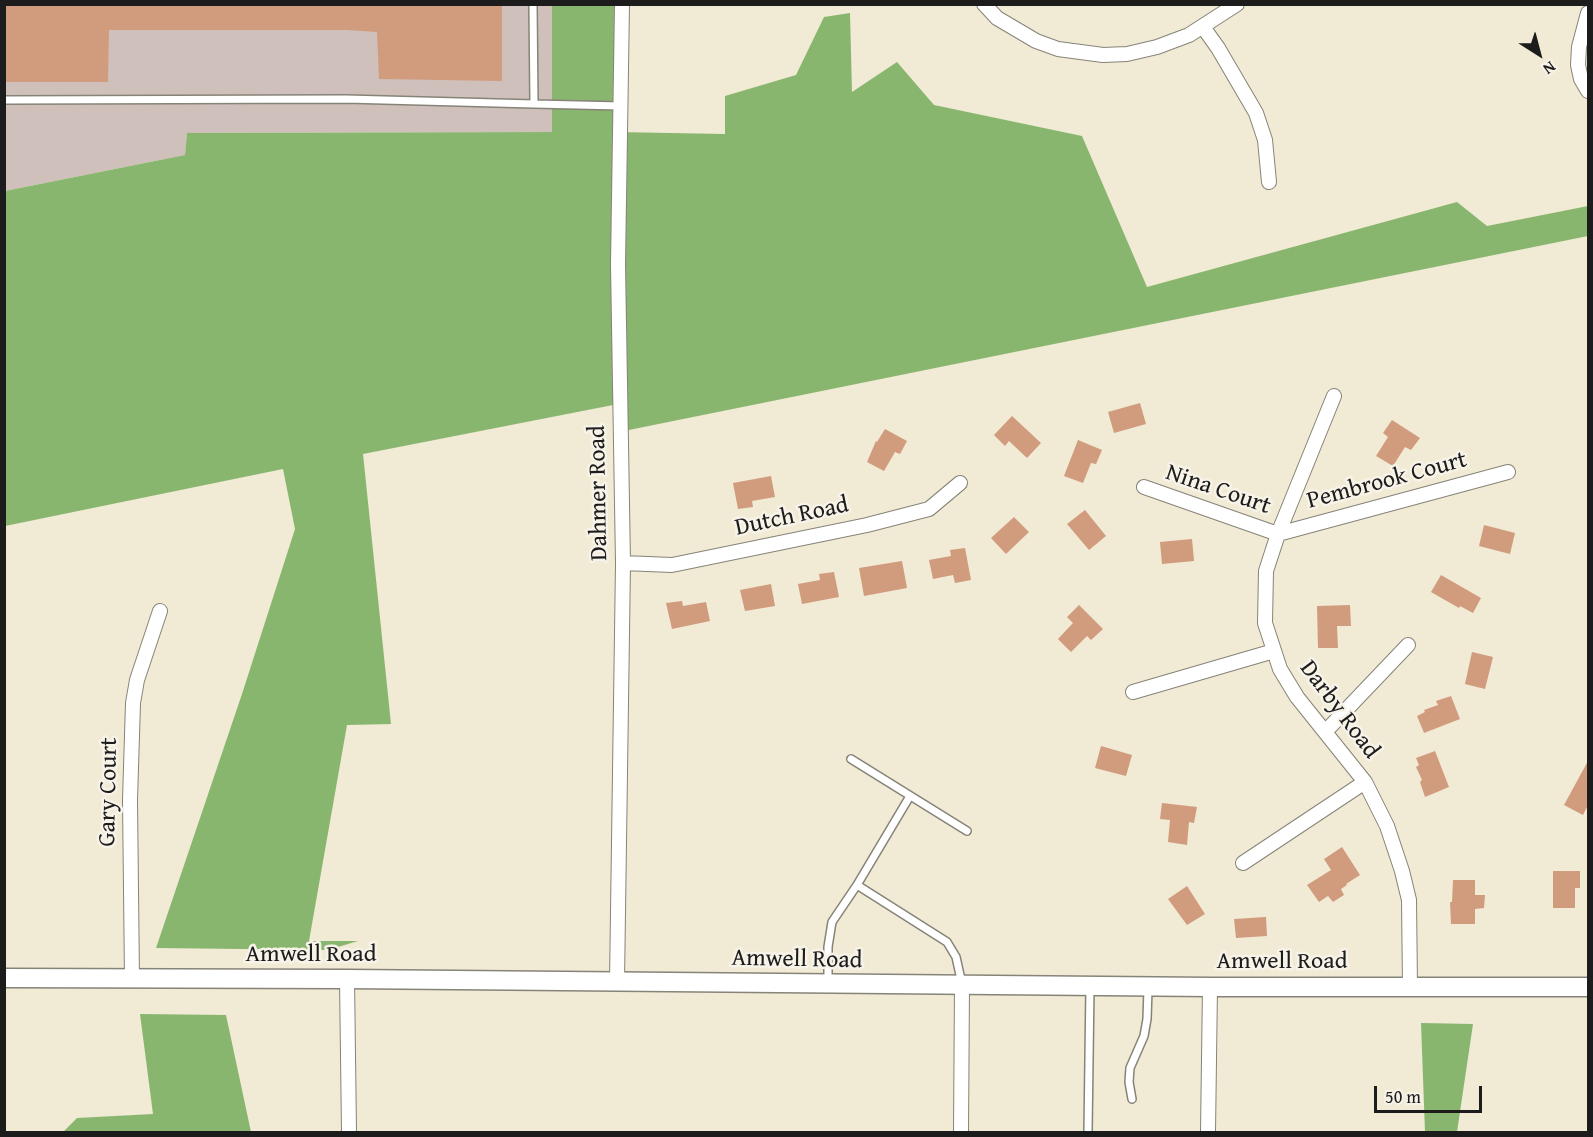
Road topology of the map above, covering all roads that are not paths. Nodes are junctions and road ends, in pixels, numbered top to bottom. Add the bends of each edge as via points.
1 (533, 4) edge
2 (622, 4) edge
3 (984, 4) edge
4 (1237, 4) edge
5 (1588, 13) edge
6 (1203, 27) junction
7 (1588, 91) edge
8 (4, 100) edge
9 (534, 104) junction
10 (621, 106) junction
11 (1269, 182) dead end
12 (1334, 396) dead end
13 (1508, 472) dead end
14 (960, 483) dead end
15 (1144, 487) dead end
16 (1278, 534) junction
17 (623, 563) junction
18 (160, 611) dead end
19 (1408, 645) dead end
20 (1274, 651) junction
21 (1133, 692) dead end
22 (1325, 732) junction
23 (851, 759) dead end
24 (1365, 782) junction
25 (910, 796) junction
26 (967, 831) dead end
27 (1243, 863) dead end
28 (857, 885) junction
29 (4, 978) edge
30 (132, 979) junction
31 (347, 979) junction
32 (617, 982) junction
33 (828, 984) junction
34 (962, 985) junction
35 (1090, 986) junction
36 (1148, 986) junction
37 (1410, 986) junction
38 (1210, 987) junction
39 (1588, 987) edge
40 (1132, 1099) dead end
41 (349, 1132) edge
42 (961, 1132) edge
43 (1088, 1132) edge
44 (1208, 1132) edge

1 - 9 lane
2 - 10 street, Dahmer Road
3 - 6 street via 997,18 1036,41 1058,49 1103,55 1157,47
4 - 6 street
5 - 7 street via 1578,65
6 - 11 street via 1256,113 1265,140
8 - 9 lane via 346,99
9 - 10 lane
10 - 17 street, Dahmer Road via 618,264
12 - 16 street, Darby Road
13 - 16 street, Pembrook Court
14 - 17 street, Dutch Road via 929,509 867,525 672,565
15 - 16 street, Nina Court
16 - 20 street, Darby Road via 1266,571 1266,623
17 - 32 street, Dahmer Road
18 - 30 street, Gary Court via 133,704
19 - 22 street
20 - 21 street
20 - 22 street, Darby Road via 1297,697
22 - 24 street, Darby Road
23 - 25 lane
24 - 27 street
24 - 37 street, Darby Road via 1387,826 1409,900
25 - 26 lane
25 - 28 lane
28 - 33 lane via 832,922
28 - 34 lane via 947,942 956,957
29 - 30 main road, Amwell Road
30 - 31 main road, Amwell Road
31 - 32 main road, Amwell Road
31 - 41 street
32 - 33 main road, Amwell Road
33 - 34 main road, Amwell Road
34 - 35 main road, Amwell Road
34 - 42 street
35 - 36 main road, Amwell Road
35 - 43 lane
36 - 38 main road, Amwell Road
36 - 40 lane via 1144,1036 1130,1068
37 - 38 main road, Amwell Road
37 - 39 main road, Amwell Road
38 - 44 street

